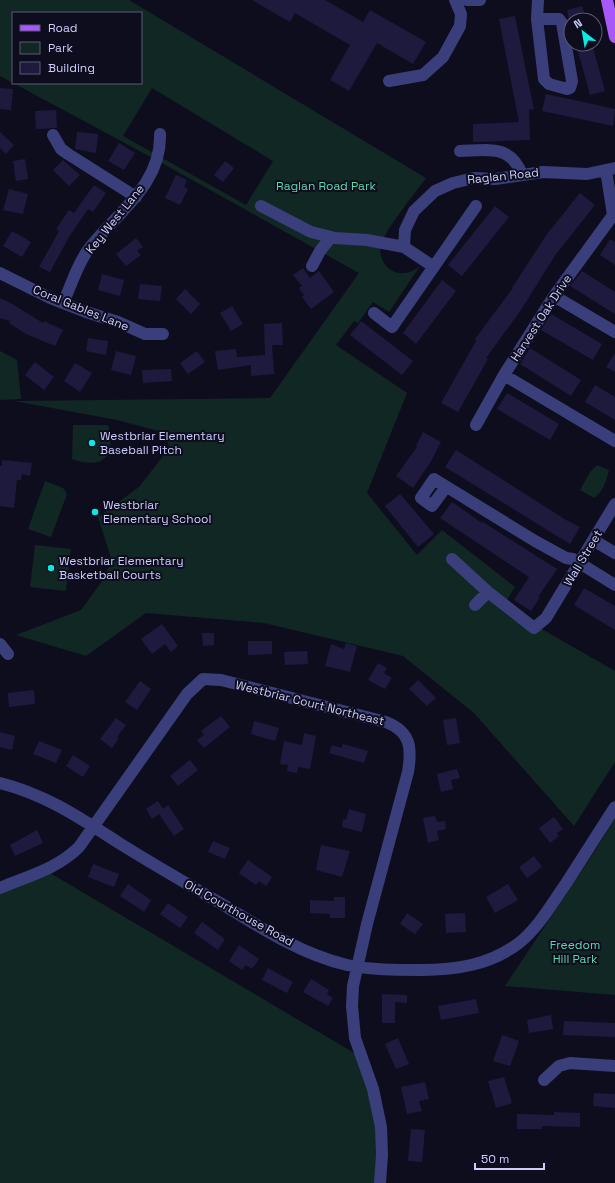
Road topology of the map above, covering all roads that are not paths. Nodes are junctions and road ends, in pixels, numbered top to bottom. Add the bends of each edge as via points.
1 (455, 0) edge
2 (467, 0) edge
3 (480, 0) edge
4 (538, 0) edge
5 (607, 0) edge
6 (537, 19) junction
7 (615, 37) edge
8 (389, 81) dead end
9 (160, 134) dead end
10 (53, 135) dead end
11 (460, 151) dead end
12 (611, 169) edge
13 (522, 175) junction
14 (136, 197) junction
15 (261, 206) dead end
16 (476, 206) dead end
17 (614, 216) edge
18 (330, 237) junction
19 (404, 247) junction
20 (312, 266) dead end
21 (434, 266) junction
22 (0, 273) edge
23 (554, 296) junction
24 (63, 303) junction
25 (374, 313) dead end
26 (615, 332) edge
27 (163, 334) dead end
28 (504, 375) junction
29 (476, 425) dead end
30 (615, 441) edge
31 (446, 487) junction
32 (615, 504) edge
33 (593, 540) junction
34 (615, 553) edge
35 (452, 559) dead end
36 (579, 563) junction
37 (615, 585) edge
38 (488, 592) junction
39 (475, 605) dead end
40 (0, 783) edge
41 (615, 807) edge
42 (93, 827) junction
43 (0, 888) edge
44 (357, 967) junction
45 (615, 1066) edge
46 (544, 1080) dead end
47 (380, 1183) edge

1 - 8 street via 461,14 460,26 443,57 422,75
2 - 3 street
4 - 6 street
5 - 7 main road
6 - 6 street via 544,79 549,84 570,88 572,81 562,23 558,19
9 - 14 street, Key West Lane via 161,148 158,159
10 - 14 street via 61,149
11 - 13 street via 493,150 507,154
12 - 13 street, Raglan Road via 577,175 543,172
12 - 17 street
13 - 19 street, Raglan Road via 495,179 474,178 435,191 410,217 405,230
14 - 24 street, Key West Lane via 87,252
15 - 18 street via 311,232
16 - 21 street
17 - 23 street, Harvest Oak Drive
18 - 19 street
18 - 20 street
19 - 21 street
21 - 25 street via 392,327
22 - 24 street, Coral Gables Lane
23 - 26 street
23 - 28 street, Harvest Oak Drive
24 - 27 street, Coral Gables Lane via 145,334
28 - 29 street, Harvest Oak Drive
28 - 30 street
31 - 31 street via 434,479 420,498 432,506
31 - 36 street via 535,541
32 - 33 street, Wall Street
33 - 34 street
33 - 36 street, Wall Street
35 - 38 street
36 - 37 street
36 - 38 street, Wall Street via 546,618 534,628
38 - 39 street
40 - 42 street, Old Courthouse Road via 49,800
41 - 44 street, Old Courthouse Road via 538,922 520,942 508,950 478,964 458,968 412,970
42 - 43 street, Westbriar Court Northeast via 71,854 53,867
42 - 44 street, Old Courthouse Road via 272,934 333,961
42 - 44 street, Westbriar Court Northeast via 188,694 203,679 221,680 394,725 406,737 411,754
44 - 47 street, Westbriar Court Northeast via 353,986 353,1020 355,1038 373,1089 381,1127
45 - 46 street via 570,1063 559,1066

